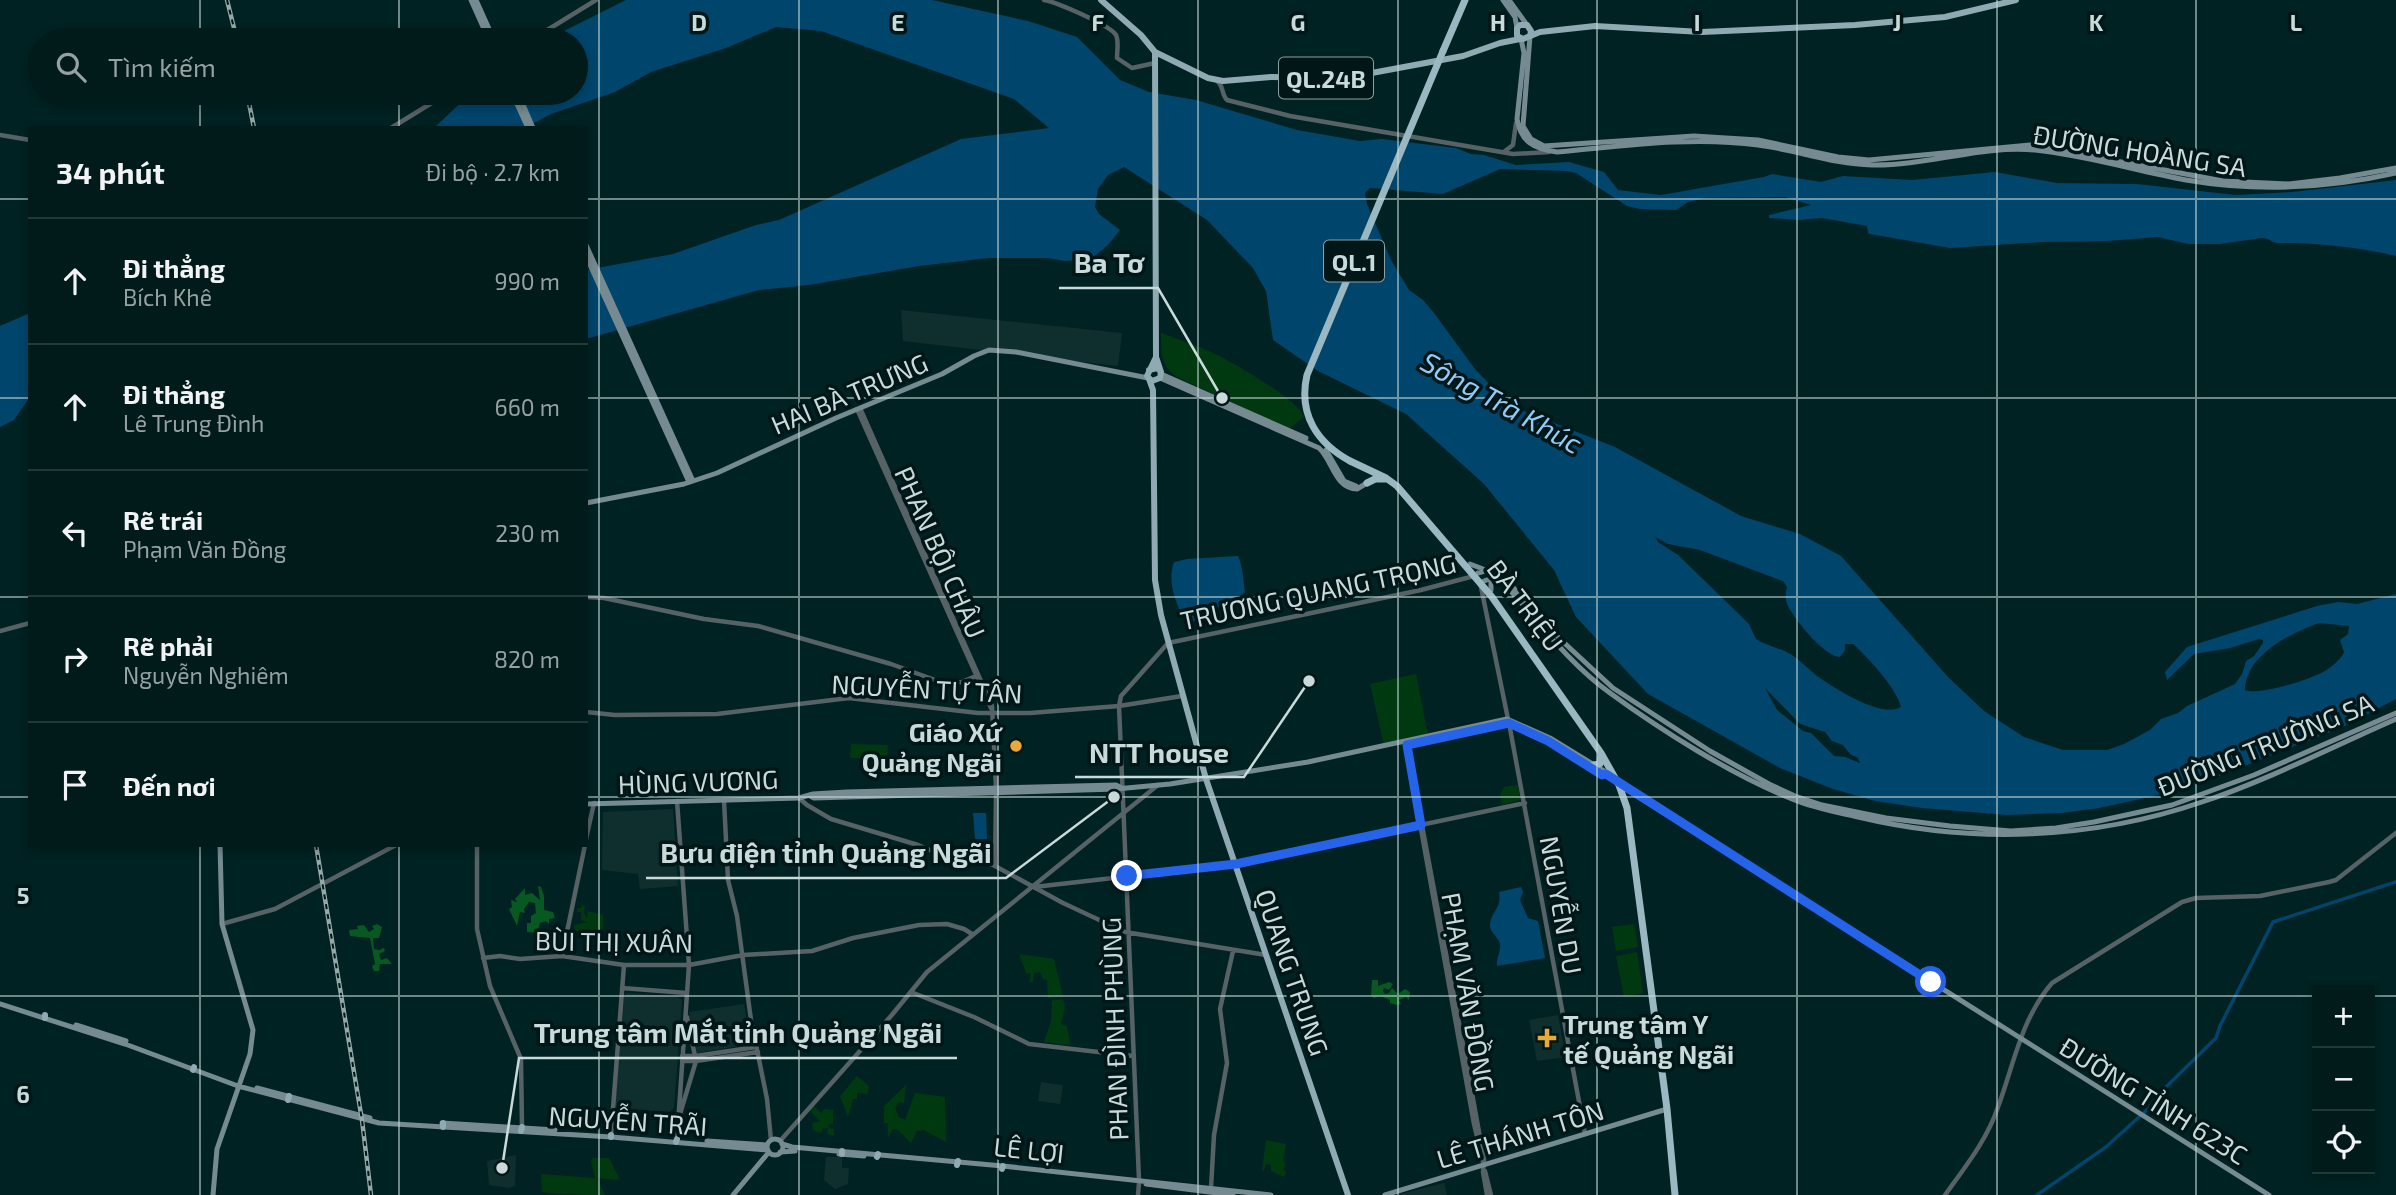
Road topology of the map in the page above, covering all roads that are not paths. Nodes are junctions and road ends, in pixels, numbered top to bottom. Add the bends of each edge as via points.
1 (471, 0) edge
2 (476, 0) edge
3 (596, 0) edge
4 (1044, 0) edge
5 (1099, 0) edge
6 (1503, 0) edge
7 (1508, 0) edge
8 (2016, 0) edge
9 (1464, 2) edge
10 (1528, 26) junction
11 (485, 28) edge
12 (486, 28) edge
13 (550, 28) edge
14 (1516, 30) junction
15 (1552, 30) junction
16 (1530, 36) junction
17 (1521, 39) junction
18 (1500, 43) junction
19 (1153, 50) junction
20 (1156, 62) junction
21 (1216, 80) junction
22 (1227, 81) junction
23 (1523, 92) junction
24 (1230, 100) junction
25 (428, 105) edge
26 (520, 105) edge
27 (1517, 118) junction
28 (394, 126) edge
29 (530, 126) edge
30 (0, 135) edge
31 (28, 139) edge
32 (1621, 143) junction
33 (1503, 151) junction
34 (1557, 152) junction
35 (2396, 170) edge
36 (588, 250) edge
37 (588, 260) edge
38 (633, 355) junction
39 (1156, 356) junction
40 (1148, 375) junction
41 (1160, 376) junction
42 (1153, 390) junction
43 (859, 408) junction
44 (1368, 473) junction
45 (1389, 479) junction
46 (691, 482) junction
47 (588, 503) edge
48 (1470, 564) junction
49 (1486, 569) junction
50 (1476, 574) junction
51 (1500, 577) junction
52 (1483, 582) junction
53 (1491, 590) junction
54 (588, 597) edge
55 (28, 624) edge
56 (0, 632) edge
57 (1168, 643) junction
58 (976, 676) junction
59 (1182, 696) junction
60 (1119, 706) junction
61 (992, 711) junction
62 (588, 712) edge
63 (2396, 713) edge
64 (2396, 719) edge
65 (1509, 721) junction
66 (1549, 739) junction
67 (1407, 745) junction
68 (1601, 753) junction
69 (1594, 765) junction
70 (1606, 774) junction
71 (1206, 779) junction
72 (1158, 785) junction
73 (1122, 787) junction
74 (1623, 787) junction
75 (996, 791) junction
76 (799, 797) junction
77 (724, 800) junction
78 (677, 801) junction
79 (594, 803) junction
80 (1525, 803) junction
81 (588, 804) edge
82 (1125, 814) junction
83 (1421, 824) junction
84 (588, 830) edge
85 (2011, 833) junction
86 (2396, 834) edge
87 (220, 847) edge
88 (392, 847) edge
89 (477, 847) edge
90 (585, 847) edge
91 (1236, 864) junction
92 (995, 866) junction
93 (1127, 876) junction
94 (1033, 887) junction
95 (222, 924) junction
96 (1129, 933) junction
97 (972, 934) junction
98 (1233, 951) junction
99 (743, 955) junction
100 (1266, 955) junction
101 (562, 956) junction
102 (483, 958) junction
103 (624, 964) junction
104 (689, 965) junction
105 (622, 988) junction
106 (911, 992) junction
107 (688, 993) junction
108 (0, 1003) edge
109 (686, 1013) junction
110 (2020, 1037) junction
111 (757, 1050) junction
112 (1133, 1056) junction
113 (682, 1058) junction
114 (696, 1059) junction
115 (238, 1085) junction
116 (683, 1097) junction
117 (1669, 1108) junction
118 (522, 1129) junction
119 (1585, 1134) junction
120 (611, 1136) junction
121 (676, 1141) junction
122 (781, 1142) junction
123 (769, 1145) junction
124 (780, 1152) junction
125 (842, 1152) junction
126 (1484, 1166) junction
127 (1139, 1182) junction
128 (1211, 1192) edge
129 (213, 1195) edge
130 (733, 1195) edge
131 (1138, 1195) edge
132 (1233, 1195) edge
133 (1271, 1195) edge
134 (1348, 1195) edge
135 (1385, 1195) edge
136 (1489, 1195) edge
137 (1677, 1195) edge
138 (1945, 1195) edge
139 (2269, 1195) edge

1 - 11 main road
2 - 12 main road
3 - 13 street
4 - 20 street via 1114,33 1117,58 1132,68
5 - 19 main road, QL.24B
6 - 14 main road via 1515,17
7 - 10 main road
8 - 15 main road via 1945,17 1854,26 1702,32 1624,26
9 - 44 highway, QL.1, bridge via 1307,375 1304,401 1312,427 1327,446
10 - 14 main road
10 - 15 main road
10 - 16 main road
14 - 17 main road
14 - 18 main road, QL.24B
15 - 16 main road
16 - 17 main road
16 - 23 main road, ĐƯỜNG HOÀNG SA
17 - 18 main road, QL.24B
17 - 23 main road, ĐƯỜNG HOÀNG SA
18 - 22 main road, QL.24B via 1464,56 1362,75
19 - 20 main road
19 - 21 main road, QL.24B
20 - 39 main road
21 - 22 main road, QL.24B
21 - 24 street
22 - 24 street
23 - 27 main road, ĐƯỜNG HOÀNG SA
23 - 32 main road, ĐƯỜNG HOÀNG SA via 1526,134 1536,143 1553,147
24 - 33 street via 1337,125
25 - 28 street
26 - 29 main road
27 - 33 street via 1513,145
27 - 34 main road, ĐƯỜNG HOÀNG SA via 1526,141
30 - 31 street
32 - 34 main road, ĐƯỜNG HOÀNG SA
32 - 35 main road, ĐƯỜNG HOÀNG SA via 1758,145 1842,163 1875,165 2031,150 2245,188 2316,186
33 - 34 street via 1520,155
36 - 38 main road
37 - 38 main road
38 - 46 main road
39 - 40 main road
39 - 41 main road
40 - 41 main road via 1155,381
40 - 41 main road via 1155,368
40 - 42 main road, QUANG TRUNG
40 - 43 main road, HAI BÀ TRƯNG via 989,350
41 - 42 main road, QUANG TRUNG
41 - 44 main road, BÀ TRIỆU via 1318,448 1346,488 1357,489
42 - 57 main road, QUANG TRUNG via 1155,580
43 - 46 main road, HAI BÀ TRƯNG
43 - 58 street, PHAN BỘI CHÂU
44 - 45 highway, BÀ TRIỆU / QL.1
44 - 45 highway
44 - 48 highway, BÀ TRIỆU / QL.1 via 1405,490
45 - 50 highway, BÀ TRIỆU / QL.1
46 - 47 main road, HAI BÀ TRƯNG
48 - 49 main road, ĐƯỜNG TRƯỜNG SA
48 - 50 highway, BÀ TRIỆU / QL.1
49 - 50 main road
49 - 51 main road, ĐƯỜNG TRƯỜNG SA via 1496,570
50 - 52 highway, BÀ TRIỆU / QL.1
50 - 57 street, TRƯƠNG QUANG TRỌNG via 1421,590
51 - 52 main road
51 - 53 main road via 1491,581
51 - 85 main road, ĐƯỜNG TRƯỜNG SA via 1613,688 1769,784 1822,805 1886,818
52 - 53 highway, BÀ TRIỆU / QL.1
52 - 65 street, NGUYỄN DU
52 - 68 highway, BÀ TRIỆU / QL.1
53 - 74 highway, BÀ TRIỆU / QL.1 via 1602,748
54 - 58 street via 758,626 891,663 946,684
55 - 56 street
57 - 59 main road, QUANG TRUNG
57 - 60 street via 1121,696
58 - 61 street, PHAN BỘI CHÂU
59 - 60 street, NGUYỄN TỰ TÂN
59 - 71 main road, QUANG TRUNG
60 - 61 street, NGUYỄN TỰ TÂN via 1042,713
60 - 73 street, PHAN ĐÌNH PHÙNG
61 - 62 street, NGUYỄN TỰ TÂN via 849,698 717,715
61 - 75 street, PHAN BỘI CHÂU
63 - 85 main road, ĐƯỜNG TRƯỜNG SA via 2172,805
64 - 85 main road, ĐƯỜNG TRƯỜNG SA via 2202,802 2094,829
65 - 66 main road
65 - 67 main road, HÙNG VƯƠNG
65 - 80 street, NGUYỄN DU
66 - 69 main road
66 - 70 main road
67 - 71 main road, HÙNG VƯƠNG
67 - 83 street, PHẠM VĂN ĐỒNG
68 - 69 highway via 1600,764
68 - 74 highway, BÀ TRIỆU / QL.1
69 - 70 main road
70 - 74 main road, ĐƯỜNG TỈNH 623C
71 - 72 main road, HÙNG VƯƠNG
71 - 91 main road, QUANG TRUNG
72 - 73 main road, HÙNG VƯƠNG
72 - 82 street
73 - 75 main road, HÙNG VƯƠNG
73 - 82 street, PHAN ĐÌNH PHÙNG
74 - 110 main road, ĐƯỜNG TỈNH 623C
74 - 117 highway, QL.1 via 1632,809
75 - 76 main road, HÙNG VƯƠNG
75 - 92 street, PHAN BỘI CHÂU
76 - 77 main road, HÙNG VƯƠNG
76 - 92 street via 840,822 946,857
77 - 78 main road, HÙNG VƯƠNG
77 - 99 street via 728,880
78 - 79 main road, HÙNG VƯƠNG
78 - 104 street
79 - 81 main road, HÙNG VƯƠNG
79 - 84 street
80 - 83 street
80 - 119 street, NGUYỄN DU
82 - 93 street, PHAN ĐÌNH PHÙNG
82 - 94 street
83 - 91 street
83 - 126 street, PHẠM VĂN ĐỒNG
86 - 110 street via 2336,880 2260,896 2196,898 2174,906 2052,983
87 - 95 main road
88 - 95 street via 275,909
89 - 102 street via 477,922
90 - 101 street
91 - 93 street
91 - 100 main road, QUANG TRUNG
92 - 94 street
93 - 94 street
93 - 96 street, PHAN ĐÌNH PHÙNG
94 - 96 street
94 - 97 street
95 - 115 main road via 253,1024 250,1054
96 - 98 street
96 - 112 street, PHAN ĐÌNH PHÙNG
97 - 99 street, BÙI THỊ XUÂN via 938,924 879,932 812,951
97 - 106 street
98 - 100 street
98 - 128 street via 1220,1009 1227,1063 1214,1135
99 - 104 street, BÙI THỊ XUÂN
99 - 111 street
100 - 134 main road, QUANG TRUNG
101 - 102 street, BÙI THỊ XUÂN
101 - 103 street, BÙI THỊ XUÂN
102 - 118 street via 520,1059
103 - 104 street, BÙI THỊ XUÂN
103 - 105 street
104 - 107 street
105 - 107 street
105 - 120 street
106 - 112 street via 1035,1045
106 - 122 street
107 - 109 street
108 - 115 main road, NGUYỄN TRÃI
109 - 113 street
109 - 114 street
110 - 138 street via 1992,1123
110 - 139 main road, ĐƯỜNG TỈNH 623C
111 - 114 street
111 - 123 street via 767,1099
112 - 127 street, PHAN ĐÌNH PHÙNG
113 - 114 street
113 - 116 street
114 - 116 street
115 - 118 main road, NGUYỄN TRÃI via 379,1120
115 - 129 main road via 217,1149
116 - 121 street
117 - 119 main road, LÊ THÁNH TÔN
117 - 137 highway, QL.1
118 - 120 main road, NGUYỄN TRÃI
119 - 126 main road, LÊ THÁNH TÔN
120 - 121 main road, NGUYỄN TRÃI
121 - 123 main road, NGUYỄN TRÃI
122 - 123 main road, LÊ LỢI
122 - 124 main road
122 - 125 main road, LÊ LỢI
123 - 124 main road, LÊ LỢI via 774,1155
123 - 130 main road
124 - 125 main road, LÊ LỢI
125 - 127 main road, LÊ LỢI
126 - 135 main road, LÊ THÁNH TÔN
126 - 136 street, PHẠM VĂN ĐỒNG
127 - 128 main road, LÊ LỢI
127 - 131 street, PHAN ĐÌNH PHÙNG
128 - 132 main road, LÊ LỢI
128 - 133 main road, LÊ LỢI

